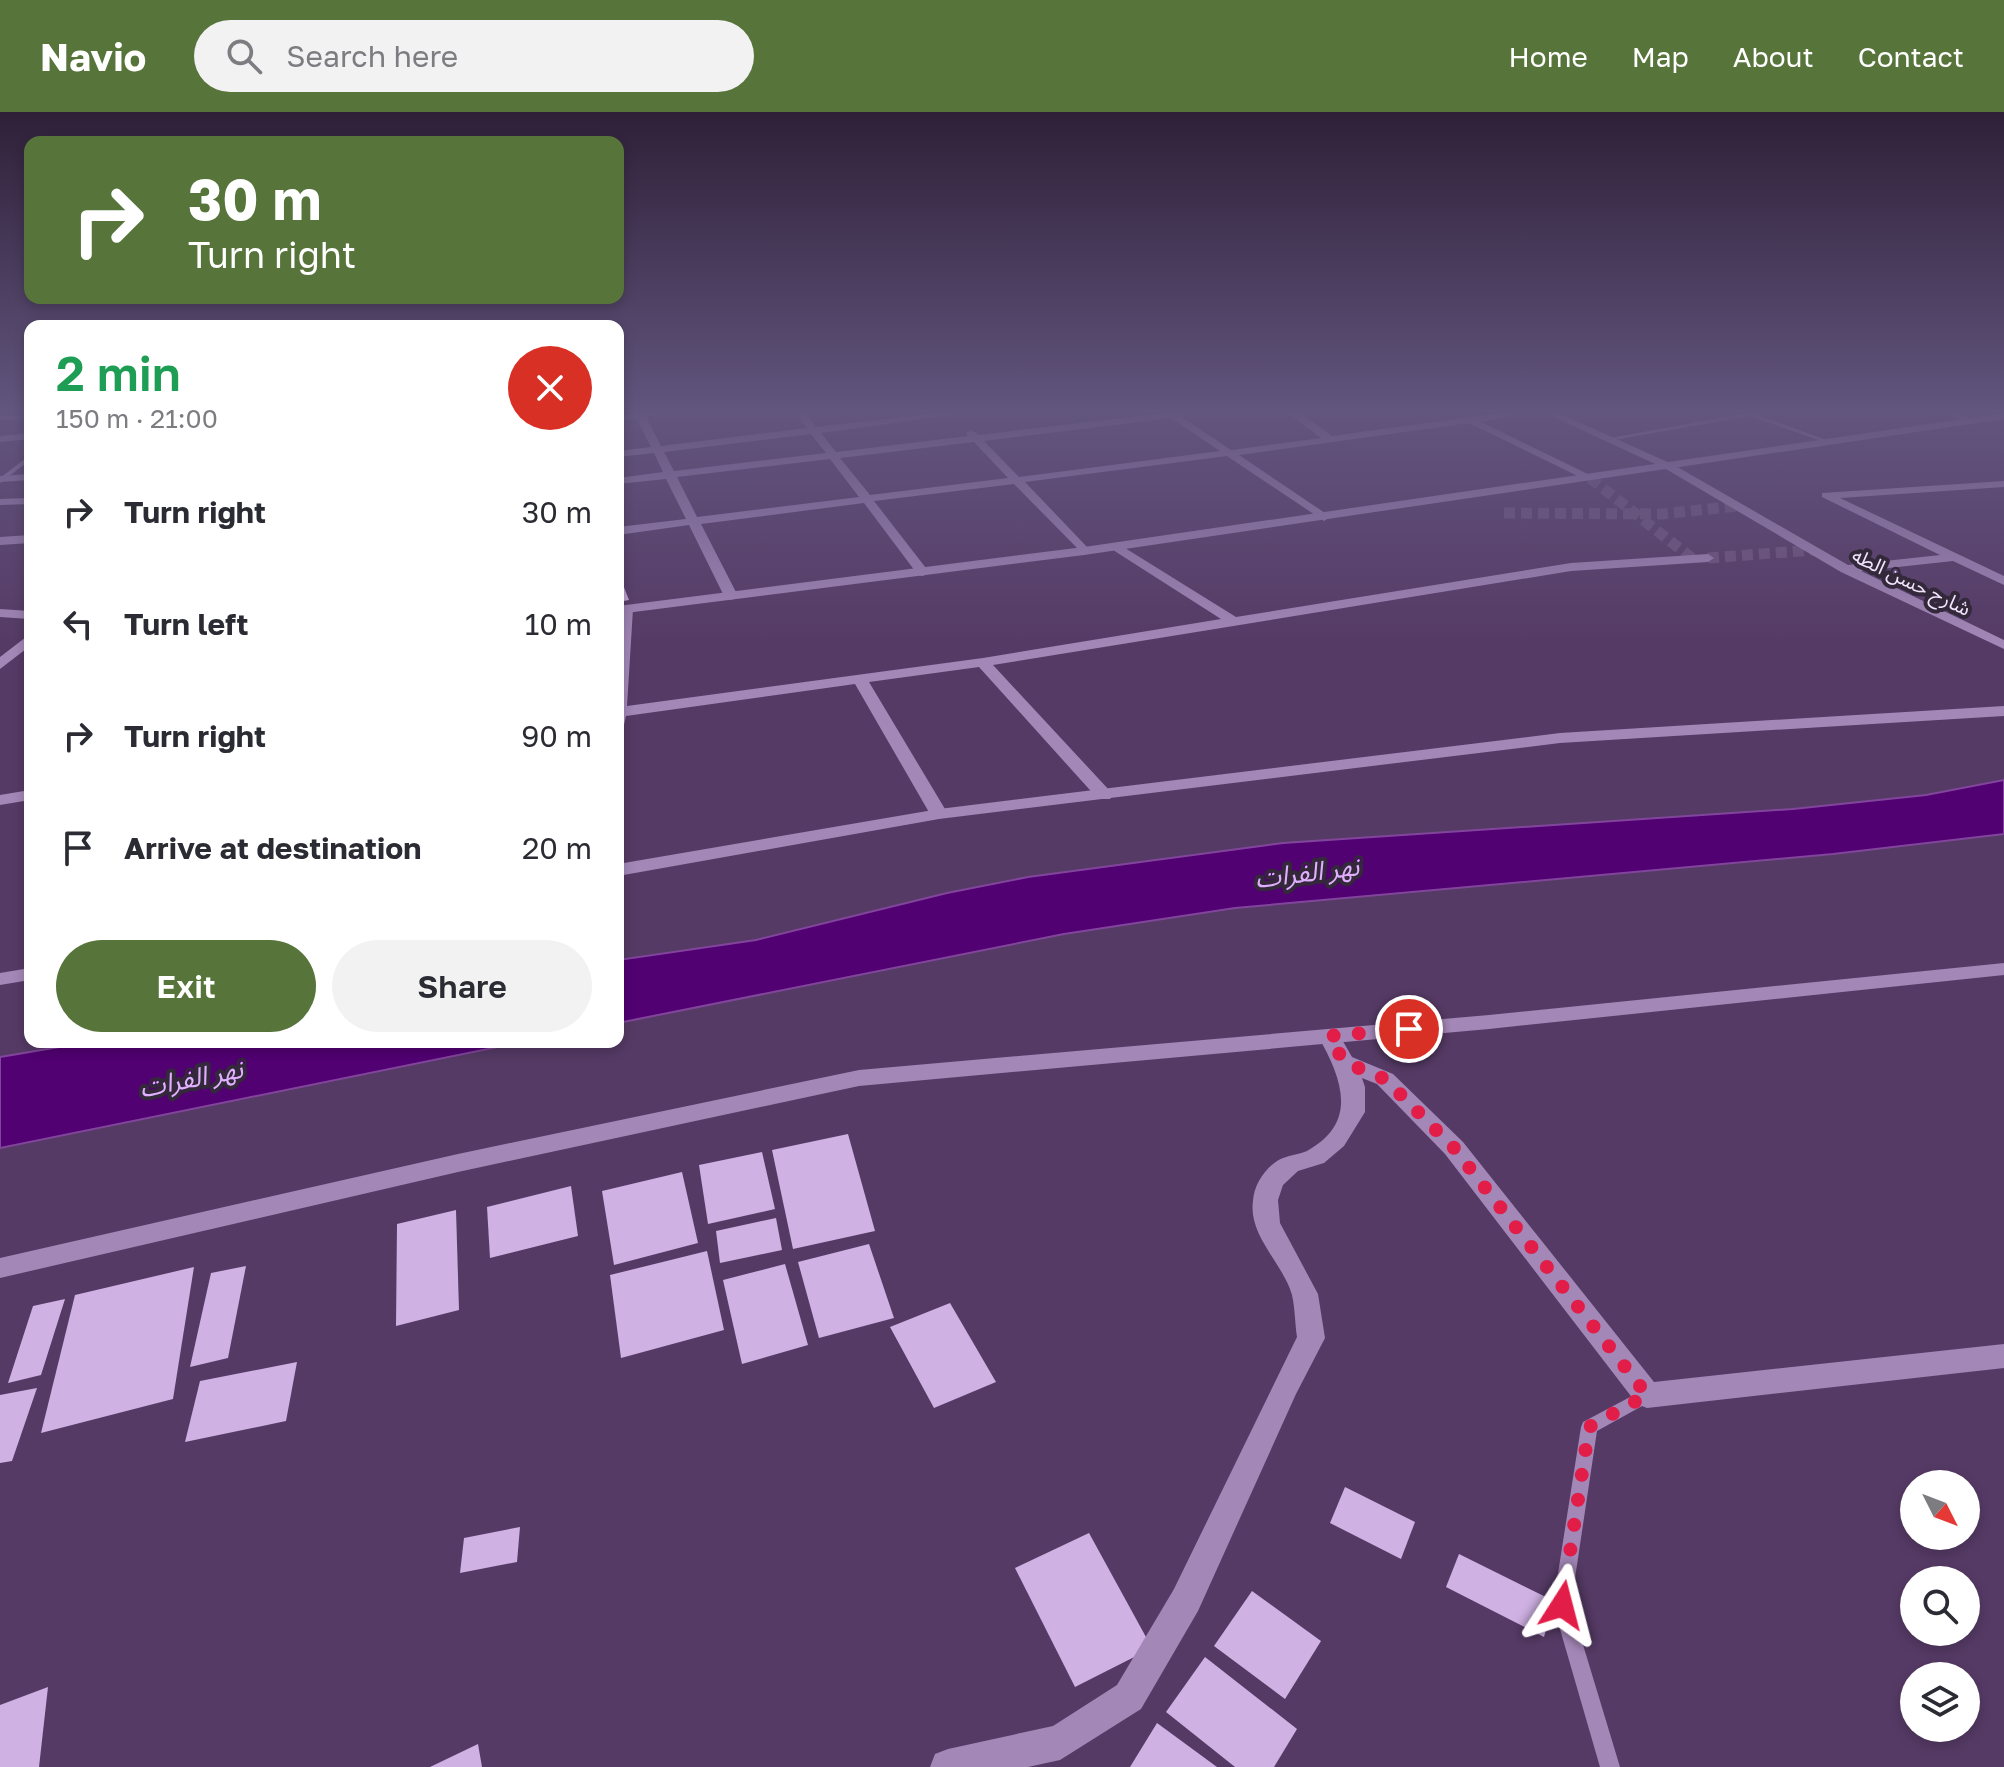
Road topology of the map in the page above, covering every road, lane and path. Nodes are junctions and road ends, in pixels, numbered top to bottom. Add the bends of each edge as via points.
1 (678, 490) edge
2 (860, 490) edge
3 (940, 490) edge
4 (1026, 490) edge
5 (1284, 490) edge
6 (1507, 490) tunnel mouth
7 (1710, 490) edge
8 (1903, 490) edge
9 (866, 498) junction
10 (24, 501) edge
11 (0, 502) edge
12 (1324, 517) junction
13 (693, 521) junction
14 (624, 530) edge
15 (24, 539) edge
16 (0, 541) edge
17 (1117, 547) junction
18 (1084, 551) junction
19 (1955, 557) junction
20 (1708, 558) tunnel mouth
21 (1846, 569) junction
22 (923, 572) junction
23 (2004, 581) edge
24 (731, 596) junction
25 (624, 609) edge
26 (0, 613) edge
27 (24, 615) edge
28 (1235, 622) junction
29 (24, 643) edge
30 (2004, 645) edge
31 (983, 662) junction
32 (0, 665) edge
33 (860, 679) junction
34 (624, 711) edge
35 (2004, 711) edge
36 (1104, 795) junction
37 (24, 796) edge
38 (0, 800) edge
39 (939, 814) junction
40 (624, 869) edge
41 (2004, 969) edge
42 (24, 975) edge
43 (0, 979) edge
44 (1329, 1036) junction
45 (1344, 1062) junction
46 (0, 1268) edge
47 (2004, 1356) edge
48 (1647, 1395) junction
49 (948, 1767) edge
50 (1610, 1767) edge

1 - 13 street
2 - 9 street
3 - 9 street
4 - 18 street
5 - 12 street
6 - 12 street
7 - 21 street, شارح حسن الطه
8 - 19 street via 1826,495
9 - 13 street
9 - 22 street
10 - 11 street
12 - 17 street
13 - 14 street
13 - 24 street
15 - 16 street
17 - 18 street
17 - 28 street
18 - 22 street
19 - 21 street
19 - 23 street
20 - 28 street via 1571,567
21 - 30 street, شارح حسن الطه
22 - 24 street
24 - 25 street
26 - 27 street
28 - 31 street
29 - 32 street
31 - 33 street
31 - 36 street
33 - 34 street
33 - 39 street
35 - 36 street via 1560,738
36 - 39 street
37 - 38 street
39 - 40 street
41 - 44 street
42 - 43 street
44 - 45 street
44 - 46 street via 859,1078
45 - 48 street via 1385,1079 1454,1148
45 - 49 street via 1354,1087 1353,1112 1336,1140 1272,1180 1265,1200 1267,1223 1305,1294 1311,1338 1186,1600 1129,1697 1060,1742
47 - 48 street
48 - 50 lane via 1589,1427 1562,1605

